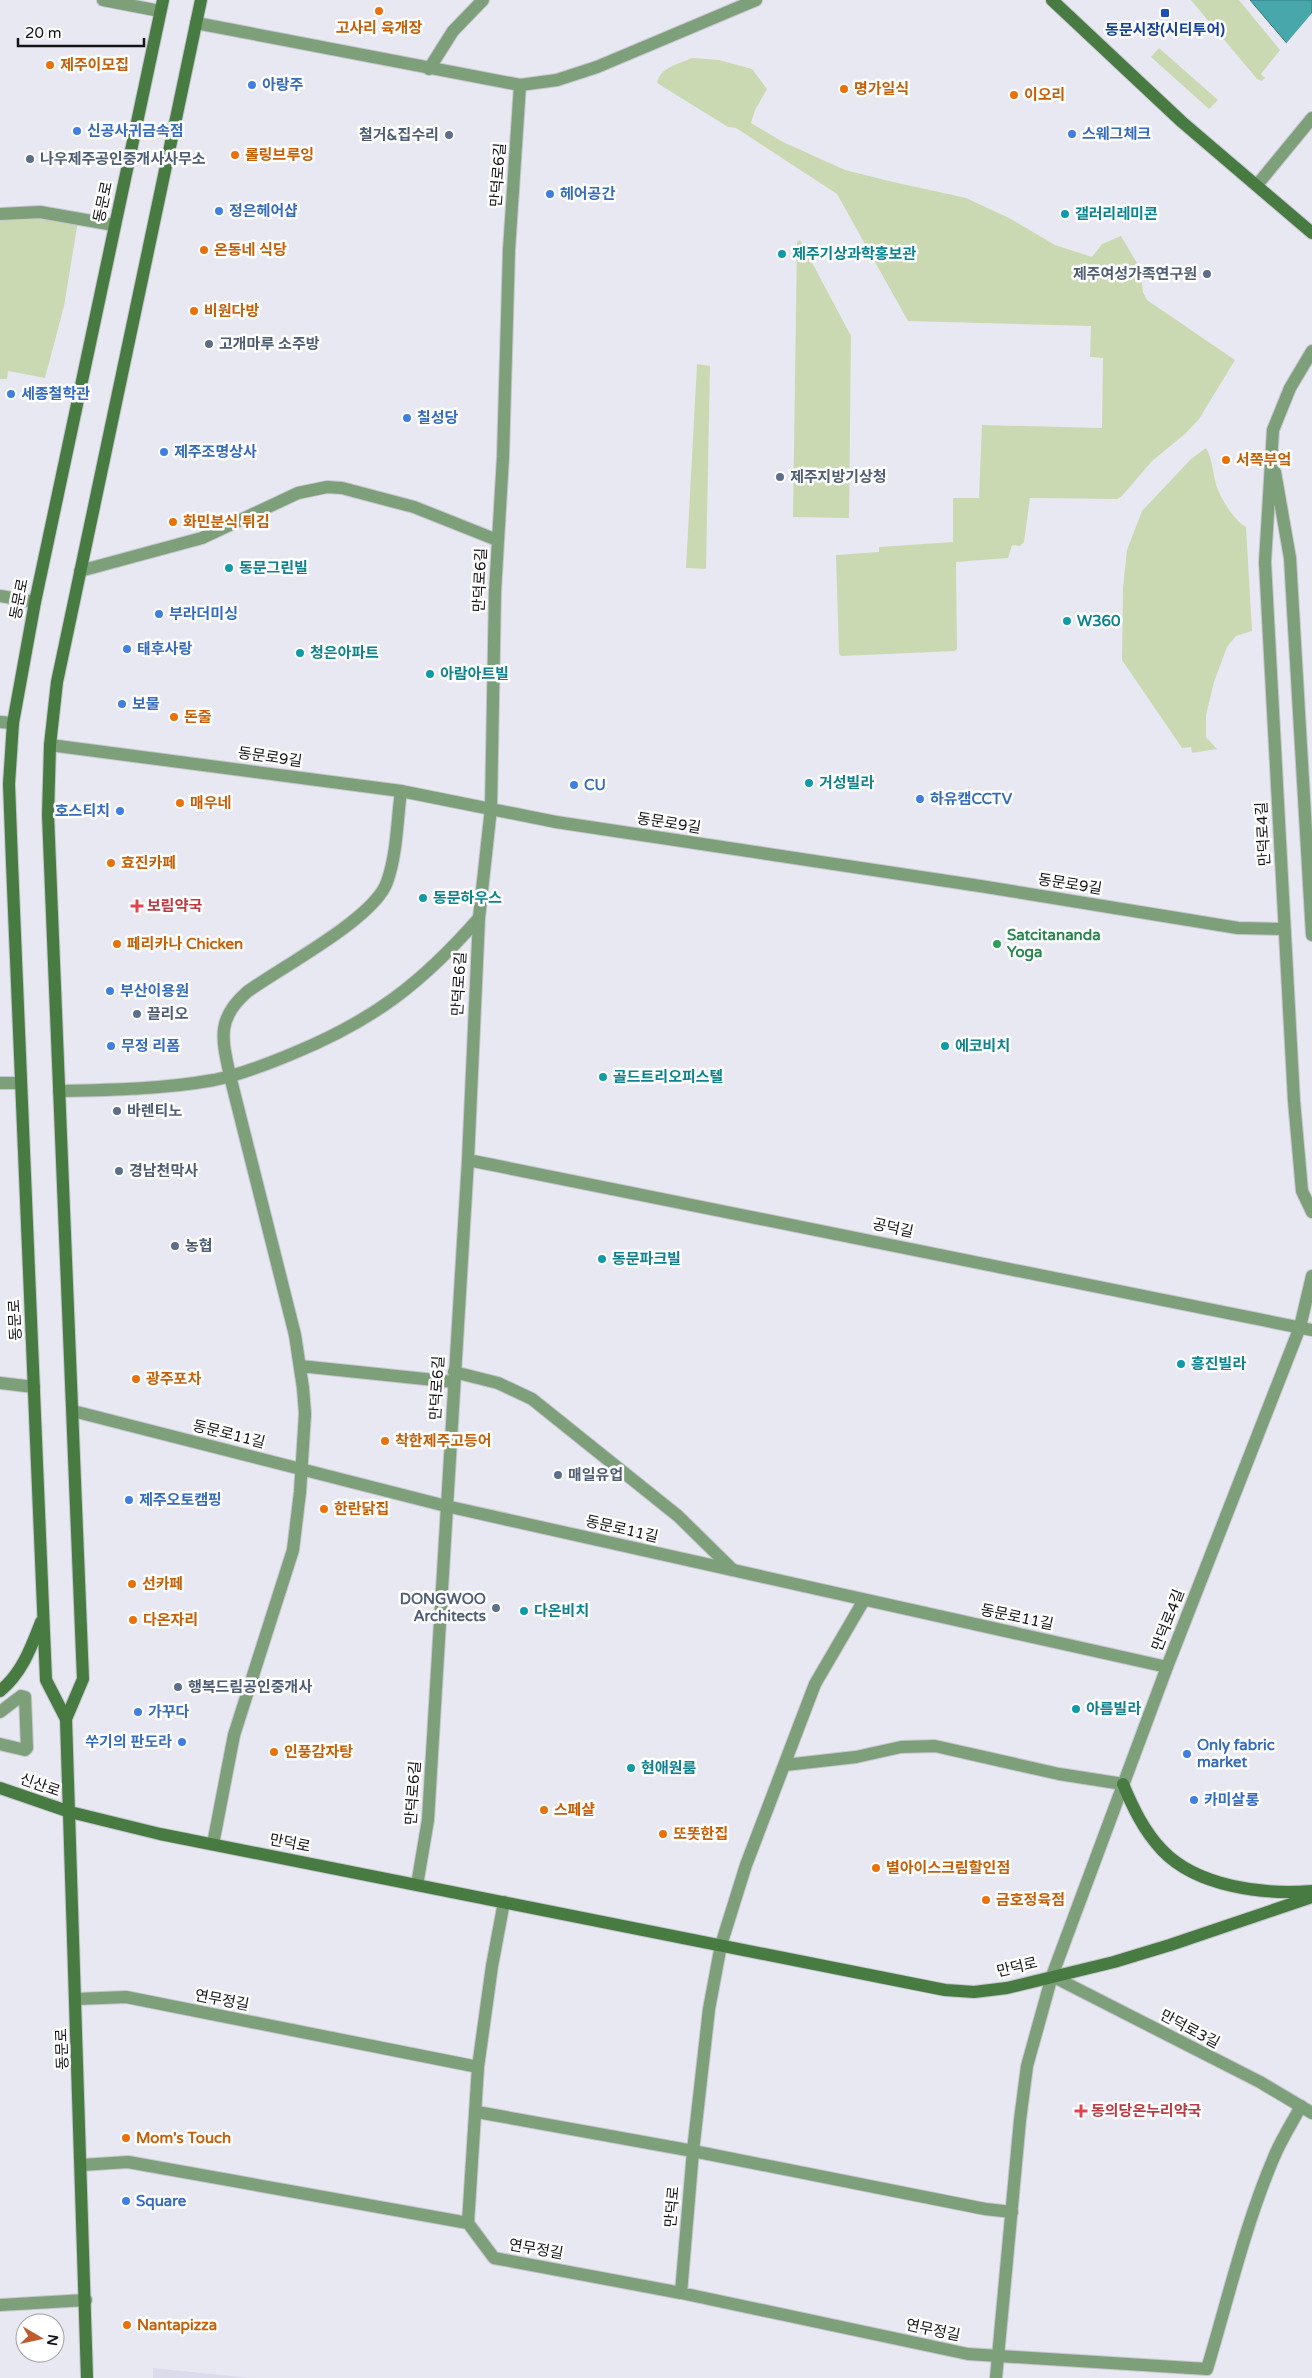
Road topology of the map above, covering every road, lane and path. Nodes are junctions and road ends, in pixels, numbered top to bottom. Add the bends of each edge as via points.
1 (103, 0) edge
2 (201, 0) edge
3 (483, 0) edge
4 (756, 0) edge
5 (1052, 0) edge
6 (161, 6) edge
7 (196, 23) junction
8 (429, 68) junction
9 (520, 85) junction
10 (1312, 118) edge
11 (1257, 185) junction
12 (0, 214) edge
13 (114, 225) junction
14 (1312, 233) edge
15 (1312, 351) edge
16 (1271, 451) junction
17 (498, 540) junction
18 (80, 571) junction
19 (0, 596) edge
20 (35, 602) junction
21 (6, 723) edge
22 (50, 745) junction
23 (401, 791) junction
24 (490, 808) junction
25 (479, 918) junction
26 (1284, 929) junction
27 (1312, 936) edge
28 (230, 1076) junction
29 (20, 1083) junction
30 (0, 1084) edge
31 (59, 1091) junction
32 (468, 1160) junction
33 (1312, 1212) edge
34 (1312, 1276) edge
35 (1306, 1329) edge
36 (300, 1366) junction
37 (454, 1377) junction
38 (0, 1382) edge
39 (34, 1387) junction
40 (73, 1411) junction
41 (300, 1469) junction
42 (446, 1506) junction
43 (733, 1570) junction
44 (864, 1600) junction
45 (43, 1618) junction
46 (1167, 1667) junction
47 (0, 1691) edge
48 (0, 1712) edge
49 (66, 1719) junction
50 (0, 1744) edge
51 (785, 1765) junction
52 (1123, 1784) junction
53 (0, 1788) edge
54 (70, 1812) junction
55 (213, 1844) junction
56 (417, 1884) junction
57 (1312, 1891) edge
58 (1312, 1898) edge
59 (504, 1902) junction
60 (721, 1945) junction
61 (1052, 1976) junction
62 (76, 1999) junction
63 (478, 2067) junction
64 (1307, 2110) edge
65 (477, 2112) junction
66 (693, 2151) junction
67 (82, 2165) junction
68 (1012, 2212) junction
69 (468, 2223) junction
70 (681, 2293) junction
71 (86, 2300) junction
72 (0, 2305) edge
73 (998, 2357) junction
74 (87, 2378) edge
75 (996, 2378) edge

1 - 6 street
2 - 7 main road, 동문로
3 - 8 street via 453,31
4 - 9 street via 597,67 557,80
5 - 11 main road via 1182,122
6 - 13 main road, 동문로
7 - 8 street
7 - 18 main road, 동문로
8 - 9 street
9 - 17 street, 만덕로6길 via 509,250
10 - 11 street
11 - 14 main road
12 - 13 street via 40,212
13 - 20 main road, 동문로
15 - 16 street, 만덕로4길 via 1278,412
16 - 26 street, 만덕로4길 via 1265,562
16 - 27 street, 만덕로4길 via 1290,558
17 - 18 street via 414,507 327,486 298,493 202,538
17 - 24 street, 만덕로6길
18 - 22 main road, 동문로 via 57,682
19 - 20 street
20 - 21 main road, 동문로
21 - 29 main road, 동문로
22 - 23 street, 동문로9길
22 - 31 main road, 동문로 via 48,815
23 - 24 street, 동문로9길
23 - 28 street via 391,867 378,898 348,925 263,980 234,1003 224,1022
24 - 25 street, 만덕로6길
24 - 26 street, 동문로9길 via 556,822 1238,928
25 - 28 street via 430,970 376,1013 320,1042 262,1067
25 - 32 street, 만덕로6길
26 - 33 street, 만덕로4길 via 1302,1191
28 - 31 street via 176,1084
28 - 36 street
29 - 30 street
29 - 39 main road, 동문로
31 - 40 main road, 동문로
32 - 35 street, 공덕길
32 - 37 street, 만덕로6길
34 - 35 street, 만덕로4길
35 - 46 street, 만덕로4길
36 - 37 street
36 - 41 street via 305,1414
37 - 42 street, 만덕로6길
37 - 43 street via 498,1383 532,1399 678,1516
38 - 39 street
39 - 45 main road, 동문로
40 - 41 street, 동문로11길
40 - 49 main road, 동문로 via 83,1679
41 - 42 street, 동문로11길
41 - 55 street via 293,1550 234,1735
42 - 43 street, 동문로11길
42 - 56 street, 만덕로6길 via 428,1820
43 - 44 street, 동문로11길
44 - 46 street, 동문로11길
44 - 51 street via 815,1684
45 - 47 main road via 26,1660
45 - 49 main road, 동문로 via 46,1680
46 - 52 street, 만덕로4길
48 - 50 street via 20,1697 25,1698 27,1748
49 - 54 main road, 동문로
51 - 52 street via 856,1758 909,1746 935,1746 1059,1774
51 - 60 street via 746,1864
52 - 57 main road via 1142,1826 1162,1851 1190,1870 1236,1887 1260,1891
52 - 61 street, 만덕로4길
53 - 54 main road, 신산로
54 - 55 main road, 만덕로
54 - 62 main road, 동문로
55 - 56 main road, 만덕로
56 - 59 main road, 만덕로
58 - 61 main road, 만덕로 via 1170,1946
59 - 60 main road, 만덕로
59 - 63 street
60 - 61 main road, 만덕로 via 945,1990 974,1992 1007,1988
60 - 66 street, 만덕로 via 708,2009
61 - 64 street, 만덕로3길 via 1260,2082
61 - 68 street via 1027,2066
62 - 63 street, 연무정길 via 126,1998
62 - 67 main road, 동문로
63 - 65 street
64 - 73 street, 연무정길 via 1275,2155 1265,2179 1207,2369
65 - 66 street
65 - 69 street
66 - 68 street
66 - 70 street, 만덕로
67 - 69 street via 128,2162
67 - 71 main road, 동문로
68 - 73 street
69 - 70 street, 연무정길 via 494,2258
70 - 73 street, 연무정길 via 968,2354
71 - 72 street
71 - 74 main road, 동문로
73 - 75 street

